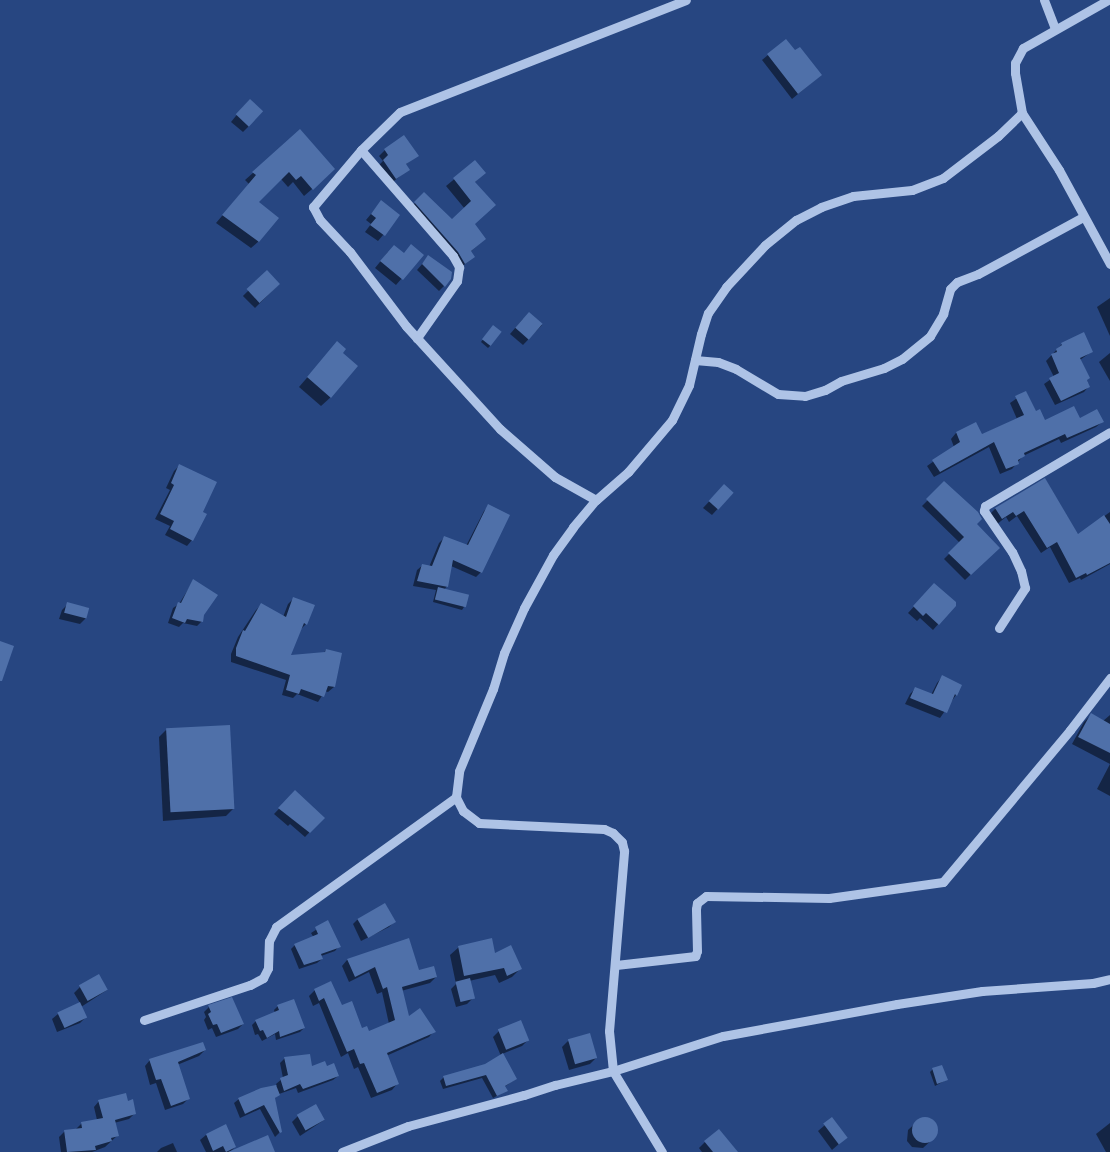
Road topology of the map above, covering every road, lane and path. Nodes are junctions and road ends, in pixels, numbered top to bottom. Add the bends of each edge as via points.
1 (686, 0) edge
2 (1044, 0) edge
3 (1108, 0) edge
4 (1055, 29) junction
5 (1022, 113) junction
6 (361, 150) junction
7 (1083, 217) junction
8 (1110, 264) edge
9 (417, 338) junction
10 (695, 360) junction
11 (1110, 432) edge
12 (596, 500) junction
13 (999, 628) dead end
14 (1110, 678) edge
15 (456, 798) junction
16 (616, 965) junction
17 (1110, 979) edge
18 (144, 1020) dead end
19 (613, 1071) junction
20 (342, 1152) edge
21 (662, 1152) edge

1 - 6 street via 400,112
2 - 4 street
3 - 4 street
4 - 5 street via 1018,54 1015,82
5 - 7 street via 1059,170
5 - 10 street via 998,136 943,178 912,190 852,196 796,220 765,244 717,298 708,314
6 - 9 street via 459,267 457,281
6 - 9 street via 313,207 320,220 350,252
7 - 8 street
7 - 10 street via 978,274 957,282 950,289 943,314 930,336 902,359 825,390 805,396 778,394 736,368
9 - 12 street via 500,430 554,477
10 - 12 street via 689,385 672,420 628,472
11 - 13 street via 985,506 984,511 1022,571 1024,588
12 - 15 street via 573,527 524,608 459,771
14 - 16 street via 943,882 829,898 706,896 697,903 695,956
15 - 16 street via 471,818 487,824 595,828 618,837 624,851
15 - 18 street via 276,926 269,941 268,968 262,978 250,985
16 - 19 street via 609,1031
17 - 19 street via 982,991 767,1027 723,1036
19 - 20 street via 408,1126
19 - 21 street

